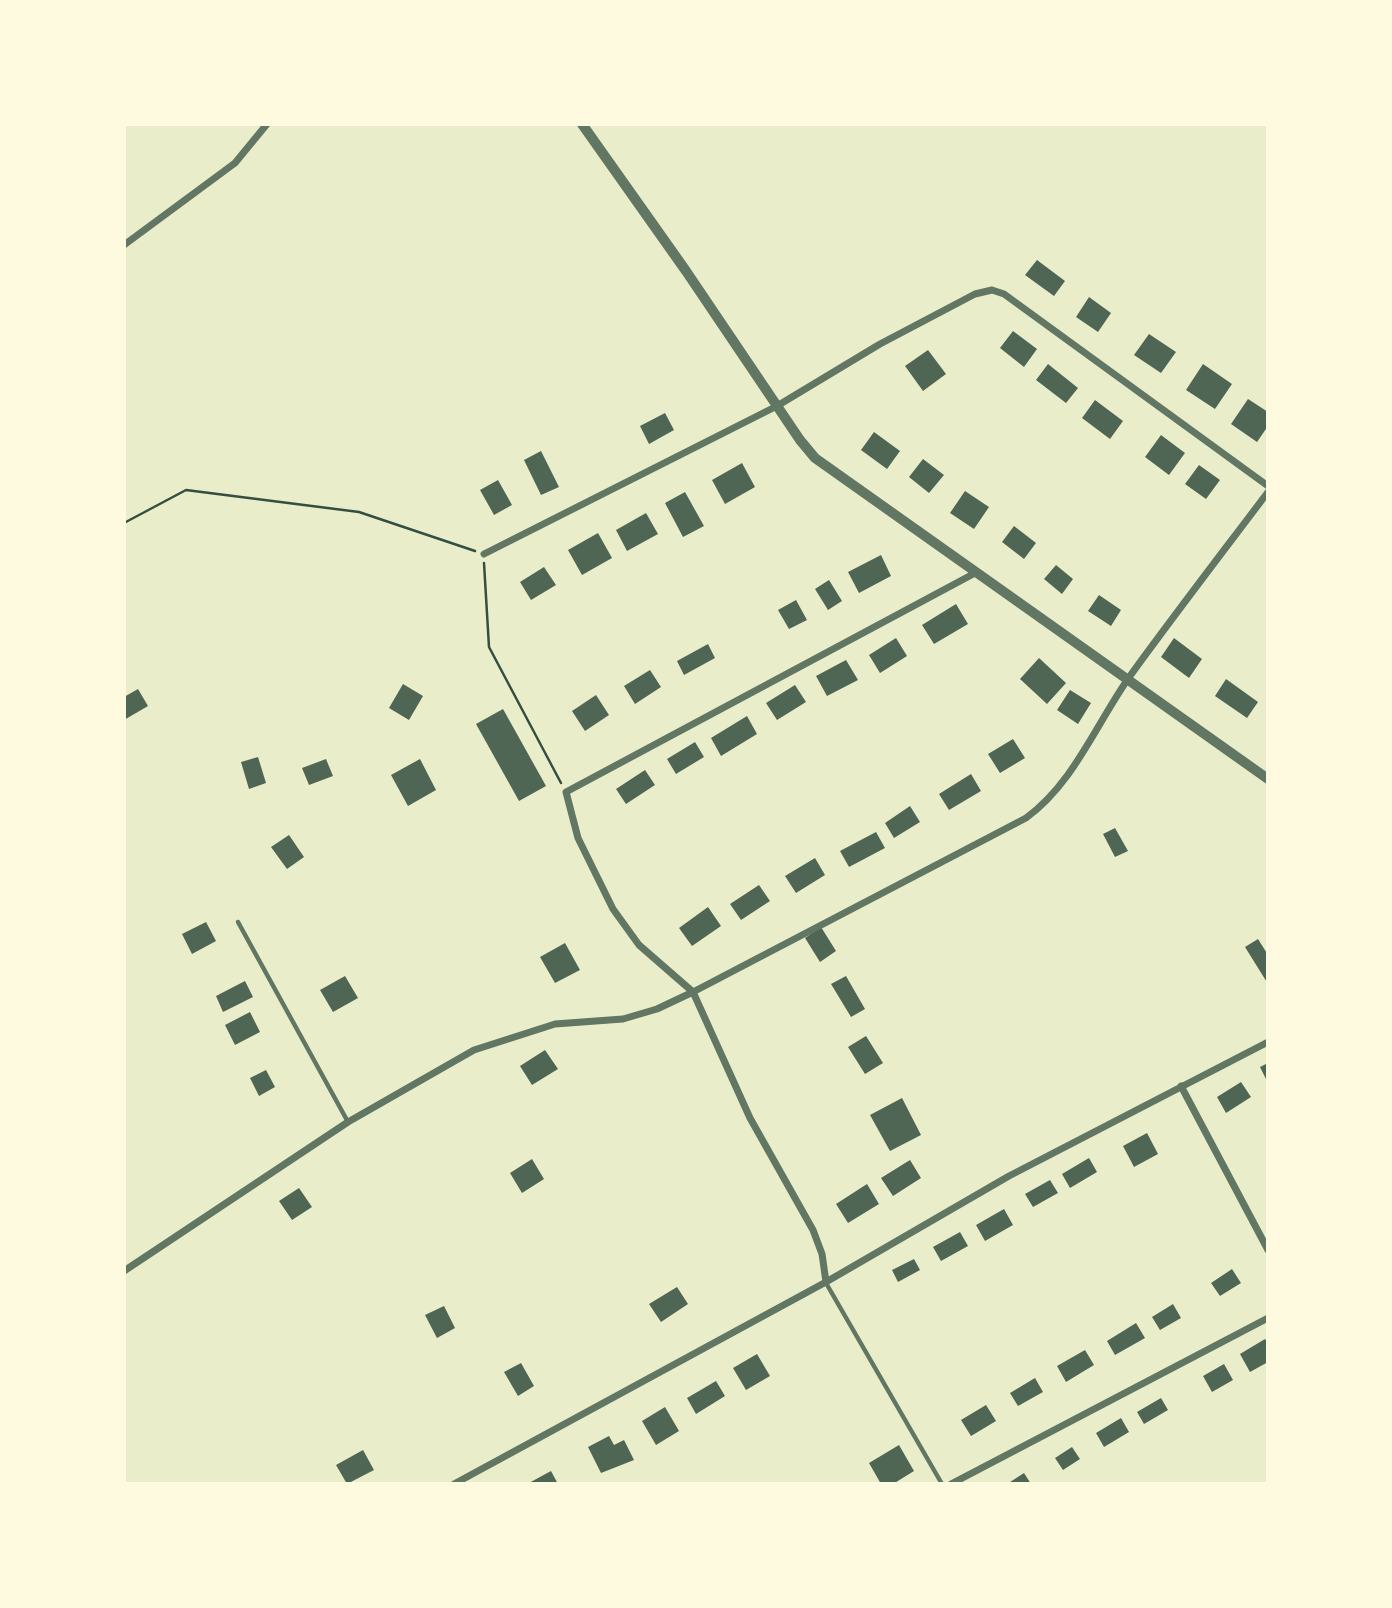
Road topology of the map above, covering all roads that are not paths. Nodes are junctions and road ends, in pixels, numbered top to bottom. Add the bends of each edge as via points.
1 (267, 124) edge
2 (582, 124) edge
3 (124, 245) edge
4 (777, 406) junction
5 (1268, 486) edge
6 (1268, 492) edge
7 (484, 554) road end
8 (977, 571) junction
9 (1128, 678) junction
10 (1268, 779) edge
11 (238, 922) dead end
12 (693, 992) junction
13 (1268, 1042) edge
14 (1181, 1086) junction
15 (348, 1122) junction
16 (1268, 1250) edge
17 (124, 1271) edge
18 (826, 1282) junction
19 (1268, 1318) edge
20 (454, 1484) edge
21 (942, 1484) edge
22 (951, 1484) edge

1 - 3 street via 235,163
2 - 4 street
4 - 5 street via 880,344 992,290 1004,294
4 - 7 street
4 - 8 street via 815,458 833,473
6 - 9 street
8 - 9 street
8 - 12 street via 566,792 578,838 613,909 639,945
9 - 10 street
9 - 12 street via 1059,788 1035,811
11 - 15 lane
12 - 15 street via 623,1019 555,1024 474,1050
12 - 18 street via 750,1118 813,1230
13 - 14 street
14 - 16 street
14 - 18 street via 1009,1176
15 - 17 street
18 - 20 street
18 - 21 lane
19 - 22 street

